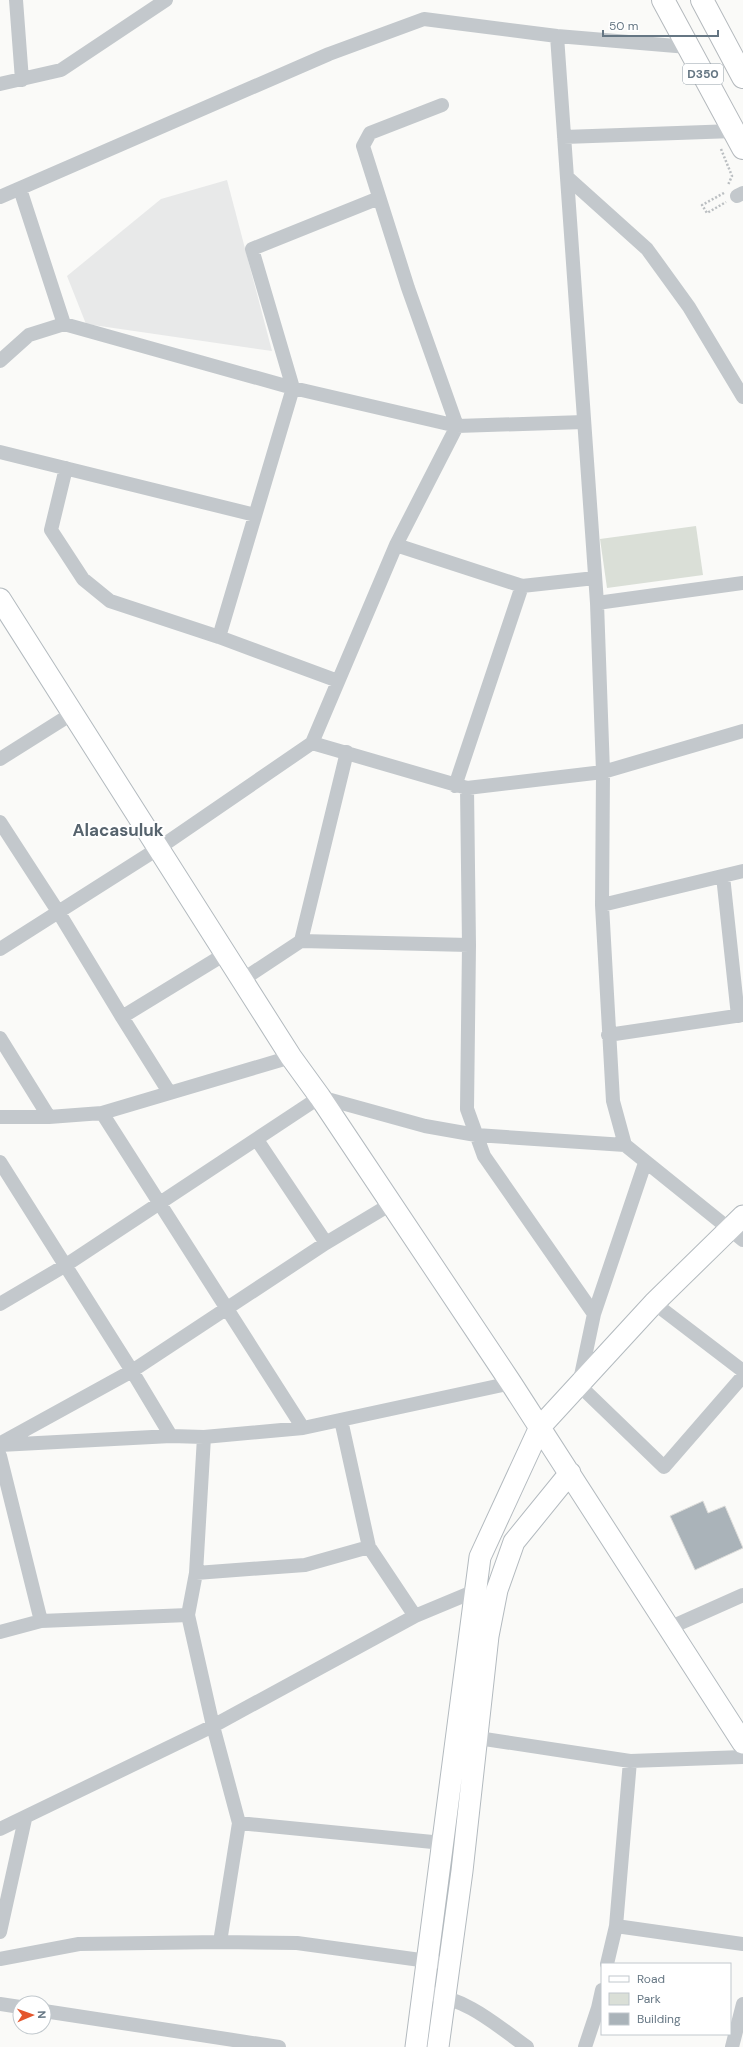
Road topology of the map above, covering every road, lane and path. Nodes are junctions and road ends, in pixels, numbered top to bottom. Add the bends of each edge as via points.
1 (16, 0) edge
2 (166, 0) edge
3 (663, 0) edge
4 (702, 0) edge
5 (557, 36) junction
6 (688, 47) junction
7 (743, 77) edge
8 (22, 80) junction
9 (0, 84) edge
10 (442, 105) dead end
11 (564, 137) junction
12 (730, 137) edge
13 (568, 178) junction
14 (20, 189) junction
15 (740, 195) edge
16 (0, 197) edge
17 (379, 198) junction
18 (64, 324) junction
19 (0, 361) edge
20 (293, 388) junction
21 (743, 397) edge
22 (584, 422) junction
23 (457, 426) junction
24 (0, 452) edge
25 (66, 468) junction
26 (255, 515) junction
27 (396, 545) junction
28 (595, 578) junction
29 (743, 584) edge
30 (522, 586) junction
31 (0, 599) edge
32 (597, 603) junction
33 (218, 637) junction
34 (338, 681) junction
35 (73, 713) junction
36 (743, 731) edge
37 (312, 743) junction
38 (346, 752) junction
39 (0, 759) edge
40 (603, 772) junction
41 (461, 787) junction
42 (0, 822) edge
43 (159, 848) junction
44 (743, 871) edge
45 (723, 876) junction
46 (602, 905) junction
47 (59, 913) junction
48 (302, 941) junction
49 (469, 945) junction
50 (0, 949) edge
51 (225, 954) junction
52 (242, 980) junction
53 (741, 1016) edge
54 (122, 1017) junction
55 (608, 1035) junction
56 (0, 1038) edge
57 (291, 1057) junction
58 (169, 1092) junction
59 (320, 1097) junction
60 (102, 1113) junction
61 (0, 1117) edge
62 (49, 1117) junction
63 (476, 1135) junction
64 (257, 1140) junction
65 (625, 1145) junction
66 (0, 1162) edge
67 (645, 1163) junction
68 (160, 1202) junction
69 (391, 1204) junction
70 (738, 1228) edge
71 (326, 1243) junction
72 (66, 1265) junction
73 (654, 1303) junction
74 (0, 1304) edge
75 (227, 1308) junction
76 (594, 1314) junction
77 (132, 1371) junction
78 (743, 1371) edge
79 (743, 1376) edge
80 (511, 1383) junction
81 (579, 1385) junction
82 (341, 1420) junction
83 (540, 1427) junction
84 (303, 1428) junction
85 (171, 1436) junction
86 (204, 1437) junction
87 (0, 1444) edge
88 (0, 1456) edge
89 (570, 1473) junction
90 (369, 1547) junction
91 (196, 1572) junction
92 (497, 1590) junction
93 (475, 1591) junction
94 (743, 1595) edge
95 (188, 1615) junction
96 (414, 1616) junction
97 (41, 1621) junction
98 (669, 1628) junction
99 (0, 1632) edge
100 (213, 1726) junction
101 (478, 1738) junction
102 (743, 1743) edge
103 (743, 1757) edge
104 (630, 1761) junction
105 (25, 1819) junction
106 (239, 1823) junction
107 (0, 1829) edge
108 (443, 1843) junction
109 (616, 1926) junction
110 (0, 1932) edge
111 (220, 1942) junction
112 (743, 1944) edge
113 (0, 1959) edge
114 (427, 1961) junction
115 (608, 1963) edge
116 (449, 1965) junction
117 (423, 1992) junction
118 (601, 1994) edge
119 (445, 1996) junction
120 (0, 2004) edge
121 (743, 2004) edge
122 (12, 2006) edge
123 (52, 2012) edge
124 (279, 2047) edge
125 (416, 2047) edge
126 (438, 2047) edge
127 (527, 2047) edge
128 (585, 2047) edge
129 (732, 2047) edge

1 - 8 street
2 - 8 street via 61,70
3 - 6 highway, D350
4 - 7 highway, D350
5 - 6 street
5 - 11 street
5 - 14 street via 424,19 328,54
6 - 12 highway, D350
8 - 9 street
10 - 17 street via 370,133 363,146
11 - 12 street
11 - 13 street
12 - 15 path via 732,176 724,192 702,205 707,213
13 - 21 street via 647,249 689,307
13 - 22 street
14 - 16 street
14 - 18 street
17 - 20 street via 252,248
17 - 23 street
18 - 19 street via 29,335
18 - 20 street
20 - 23 street
20 - 26 street
22 - 23 street
22 - 28 street
23 - 27 street
24 - 25 street
25 - 26 street
25 - 33 street via 51,530 83,579 110,601
26 - 33 street
27 - 30 street
27 - 34 street
28 - 30 street
28 - 32 street
29 - 32 street
30 - 41 street
31 - 35 main road
32 - 40 street
33 - 34 street
34 - 37 street
35 - 39 street
35 - 43 main road
36 - 40 street
37 - 38 street
37 - 43 street
38 - 41 street
38 - 48 street
40 - 41 street
40 - 46 street
41 - 49 street
42 - 47 street
43 - 47 street
43 - 51 main road
44 - 45 street
45 - 46 street
45 - 53 street
46 - 55 street
47 - 50 street
47 - 54 street
48 - 49 street
48 - 52 street
49 - 63 street via 467,1109
51 - 52 main road
51 - 54 street
52 - 57 main road
53 - 55 street
54 - 58 street
55 - 65 street via 613,1101
56 - 62 street
57 - 58 street
57 - 59 main road
58 - 60 street
59 - 63 street via 425,1126
59 - 64 street
59 - 69 main road
60 - 62 street
60 - 68 street
61 - 62 street
63 - 65 street
63 - 76 street via 484,1156
64 - 68 street
64 - 71 street
65 - 67 street
66 - 72 street
67 - 70 street
67 - 76 street
68 - 72 street
68 - 75 street
69 - 71 street
69 - 80 main road
70 - 73 main road
71 - 75 street
72 - 74 street
72 - 77 street
73 - 78 street
73 - 81 main road
75 - 77 street
75 - 84 street
76 - 81 street
77 - 85 street
77 - 87 street
79 - 81 street via 664,1467
80 - 82 street
80 - 83 main road
81 - 83 main road
82 - 84 street
82 - 90 street
83 - 89 main road
83 - 93 main road via 480,1557
84 - 86 street
85 - 86 street
85 - 87 street
86 - 91 street
88 - 97 street
89 - 92 main road via 514,1542
89 - 98 main road
90 - 91 street via 305,1566
90 - 96 street
91 - 95 street
92 - 93 street
92 - 101 main road via 488,1636
93 - 96 street
93 - 108 main road
94 - 98 street
95 - 97 street
95 - 100 street
96 - 100 street
97 - 99 street
98 - 102 main road
100 - 105 street
100 - 106 street
101 - 104 street
101 - 116 main road
103 - 104 street
104 - 109 street
105 - 107 street
105 - 110 street
106 - 108 street
106 - 111 street
108 - 114 main road
109 - 112 street
109 - 115 street
111 - 113 street via 79,1944
111 - 114 street via 297,1943
114 - 116 street
114 - 117 main road
116 - 119 main road
117 - 119 street
117 - 125 main road
118 - 128 street
119 - 126 main road
119 - 127 street via 477,2010
120 - 122 street
121 - 129 street
123 - 124 street

